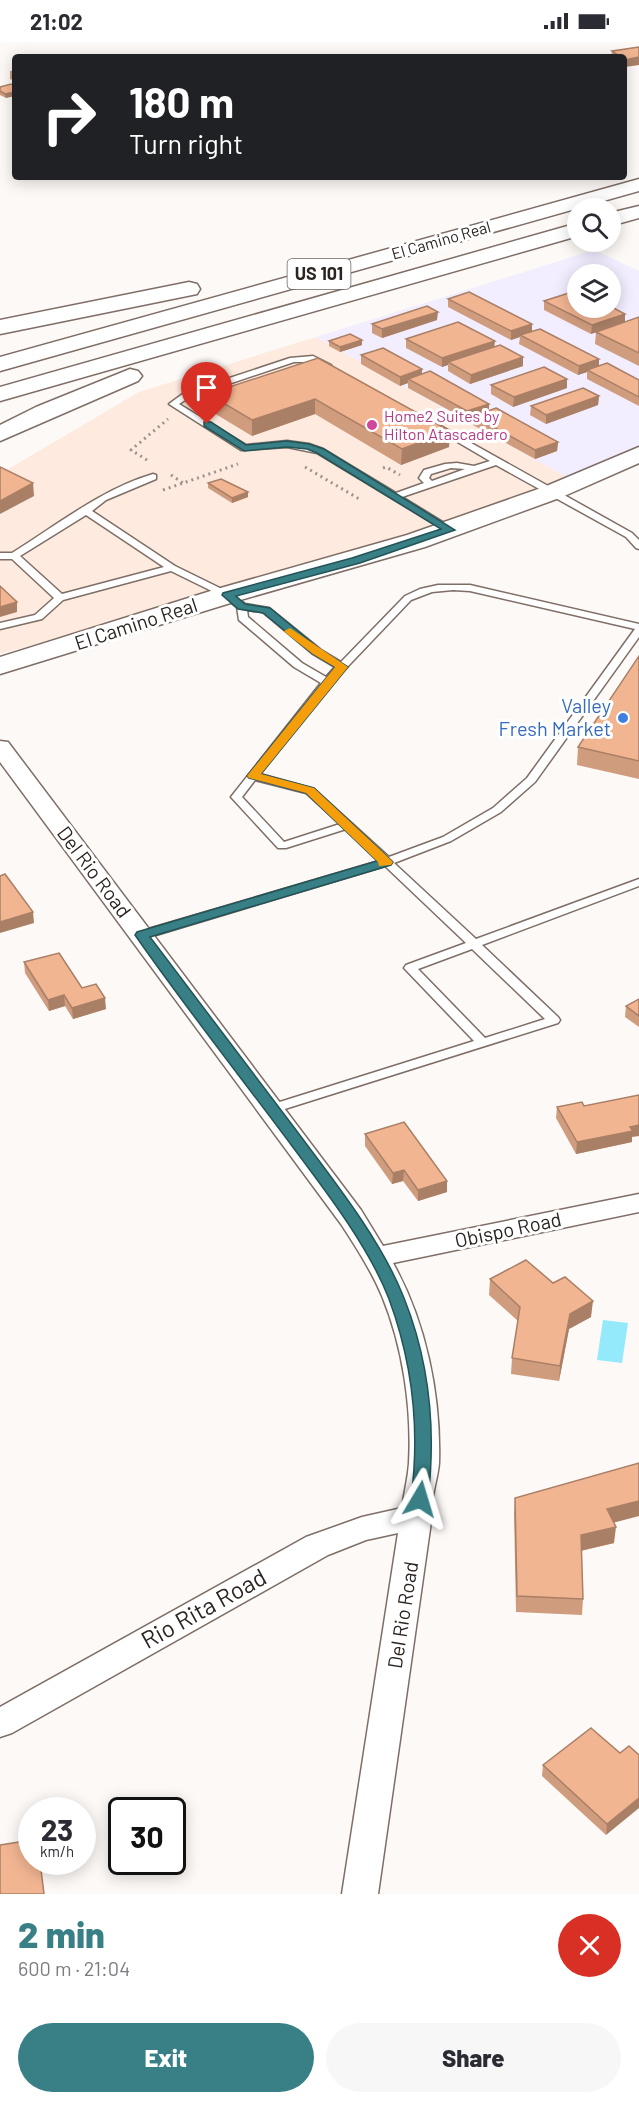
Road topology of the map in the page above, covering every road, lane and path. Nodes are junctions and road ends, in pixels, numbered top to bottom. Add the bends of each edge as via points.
1 (639, 185) edge
2 (639, 212) edge
3 (621, 217) edge
4 (508, 222) junction
5 (567, 233) edge
6 (345, 295) junction
7 (0, 327) edge
8 (0, 364) edge
9 (337, 371) edge
10 (0, 394) edge
11 (427, 422) edge
12 (0, 434) edge
13 (639, 454) edge
14 (498, 461) junction
15 (238, 464) dead end
16 (303, 466) dead end
17 (153, 477) dead end
18 (159, 491) dead end
19 (553, 492) junction
20 (395, 496) junction
21 (360, 500) dead end
22 (86, 511) junction
23 (450, 530) junction
24 (639, 546) edge
25 (0, 556) edge
26 (14, 556) junction
27 (172, 568) junction
28 (60, 598) junction
29 (234, 601) junction
30 (0, 626) edge
31 (639, 629) edge
32 (2, 666) edge
33 (342, 667) junction
34 (327, 682) junction
35 (0, 747) edge
36 (253, 776) junction
37 (348, 825) junction
38 (386, 862) junction
39 (639, 882) edge
40 (142, 935) junction
41 (474, 943) junction
42 (483, 1042) junction
43 (272, 1109) junction
44 (639, 1203) edge
45 (376, 1257) junction
46 (418, 1517) junction
47 (0, 1723) edge
48 (360, 1894) edge

1 - 4 main road, El Camino Real / US 101
2 - 3 main road
4 - 7 main road
4 - 8 main road, El Camino Real / US 101
5 - 6 main road, El Camino Real / US 101
6 - 10 main road, El Camino Real / US 101
6 - 12 main road via 90,392
9 - 20 lane via 313,359 293,360 187,395 173,404 244,448 287,444 309,447
11 - 14 lane
13 - 19 main road, El Camino Real
14 - 19 lane
14 - 20 lane
15 - 18 path
16 - 21 path
17 - 22 lane via 103,498
19 - 23 main road, El Camino Real
19 - 24 lane via 629,535
20 - 23 lane
22 - 26 lane
22 - 27 lane
23 - 29 main road, El Camino Real
25 - 26 lane
26 - 28 lane
27 - 28 lane
27 - 29 lane
28 - 30 lane via 38,616
29 - 32 main road, El Camino Real
29 - 33 lane via 266,610
29 - 34 lane via 243,618 298,665
31 - 33 lane via 470,588 443,586 408,598
31 - 38 lane via 531,780 497,810 447,838
33 - 34 lane
34 - 36 lane
35 - 40 street, Del Rio Road
36 - 37 lane via 310,791
36 - 37 lane via 236,797 282,846
37 - 38 lane
38 - 40 lane
38 - 41 lane
39 - 41 lane
40 - 43 street, Del Rio Road
41 - 42 lane via 410,968
41 - 42 lane via 554,1020
42 - 43 lane
43 - 45 street, Del Rio Road via 338,1197
44 - 45 street, Obispo Road
45 - 46 street, Del Rio Road via 396,1297 420,1382 424,1464
46 - 47 street, Rio Rita Road via 362,1529 317,1546
46 - 48 street, Del Rio Road

